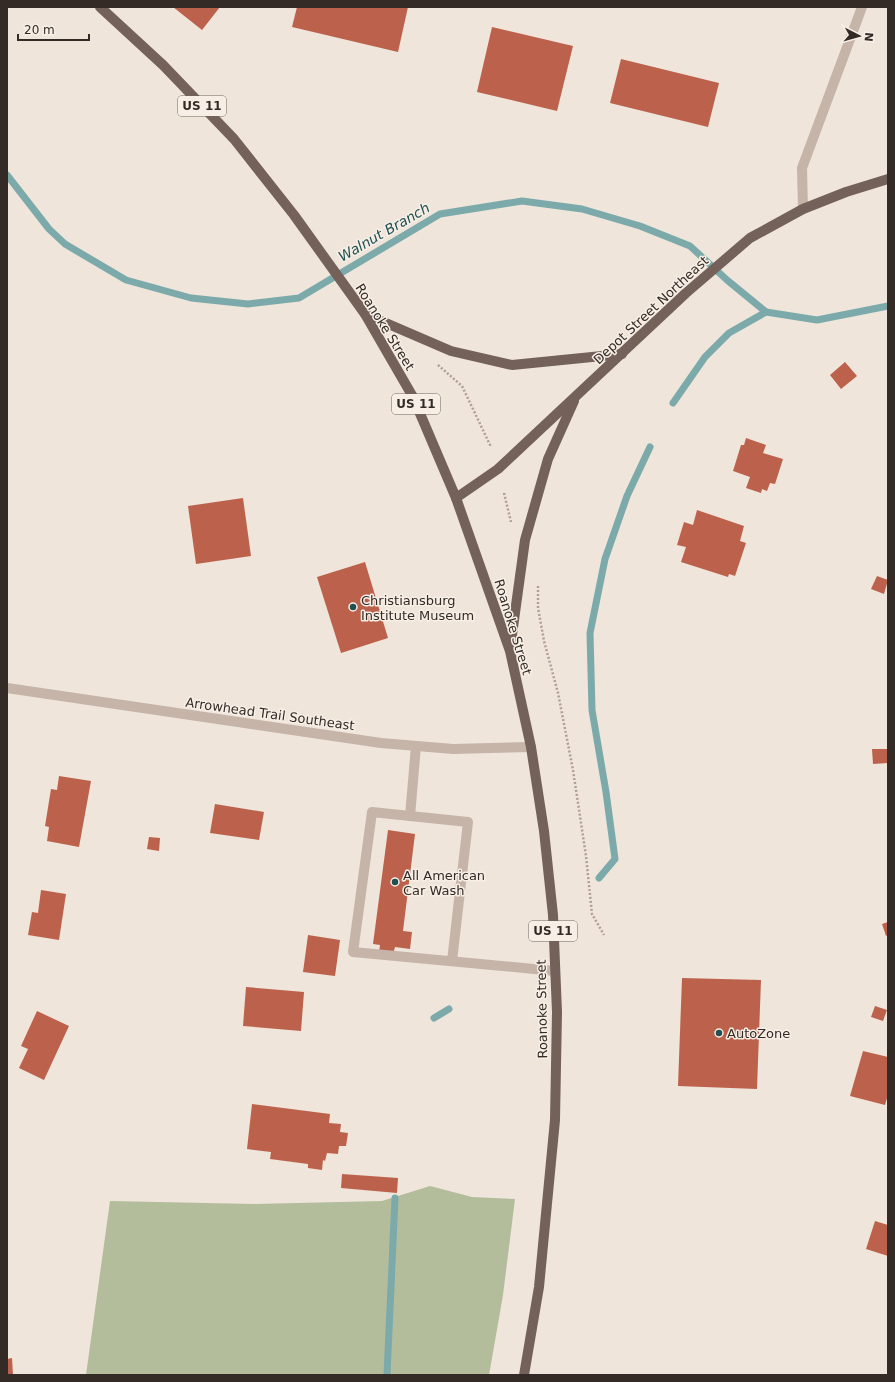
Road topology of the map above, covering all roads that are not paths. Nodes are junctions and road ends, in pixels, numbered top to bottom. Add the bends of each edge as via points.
1 (100, 7) edge
2 (862, 7) edge
3 (888, 179) edge
4 (803, 209) junction
5 (365, 314) junction
6 (622, 354) junction
7 (576, 397) junction
8 (456, 498) junction
9 (510, 651) junction
10 (7, 688) edge
11 (416, 746) junction
12 (531, 747) junction
13 (410, 816) junction
14 (452, 961) junction
15 (555, 971) junction
16 (524, 1375) edge

1 - 5 main road, Roanoke Street / US 11 via 163,65 234,139 294,215
2 - 4 street via 802,168
3 - 4 main road, Depot Street Northeast
4 - 6 main road, Depot Street Northeast via 750,238 696,284
5 - 6 main road via 451,351 512,365
5 - 8 main road, Roanoke Street / US 11 via 413,397
6 - 7 main road, Depot Street Northeast
7 - 8 main road, Depot Street Northeast via 498,469
7 - 9 main road via 548,460 525,540
8 - 9 main road, Roanoke Street / US 11
9 - 12 main road, Roanoke Street / US 11
10 - 11 street, Arrowhead Trail Southeast via 373,742
11 - 12 street, Arrowhead Trail Southeast via 453,749
11 - 13 street
12 - 15 main road, Roanoke Street / US 11 via 553,915
13 - 14 street via 468,822
13 - 14 street via 372,812 353,952
14 - 15 street
15 - 16 main road, Roanoke Street / US 11 via 555,1120 539,1287

